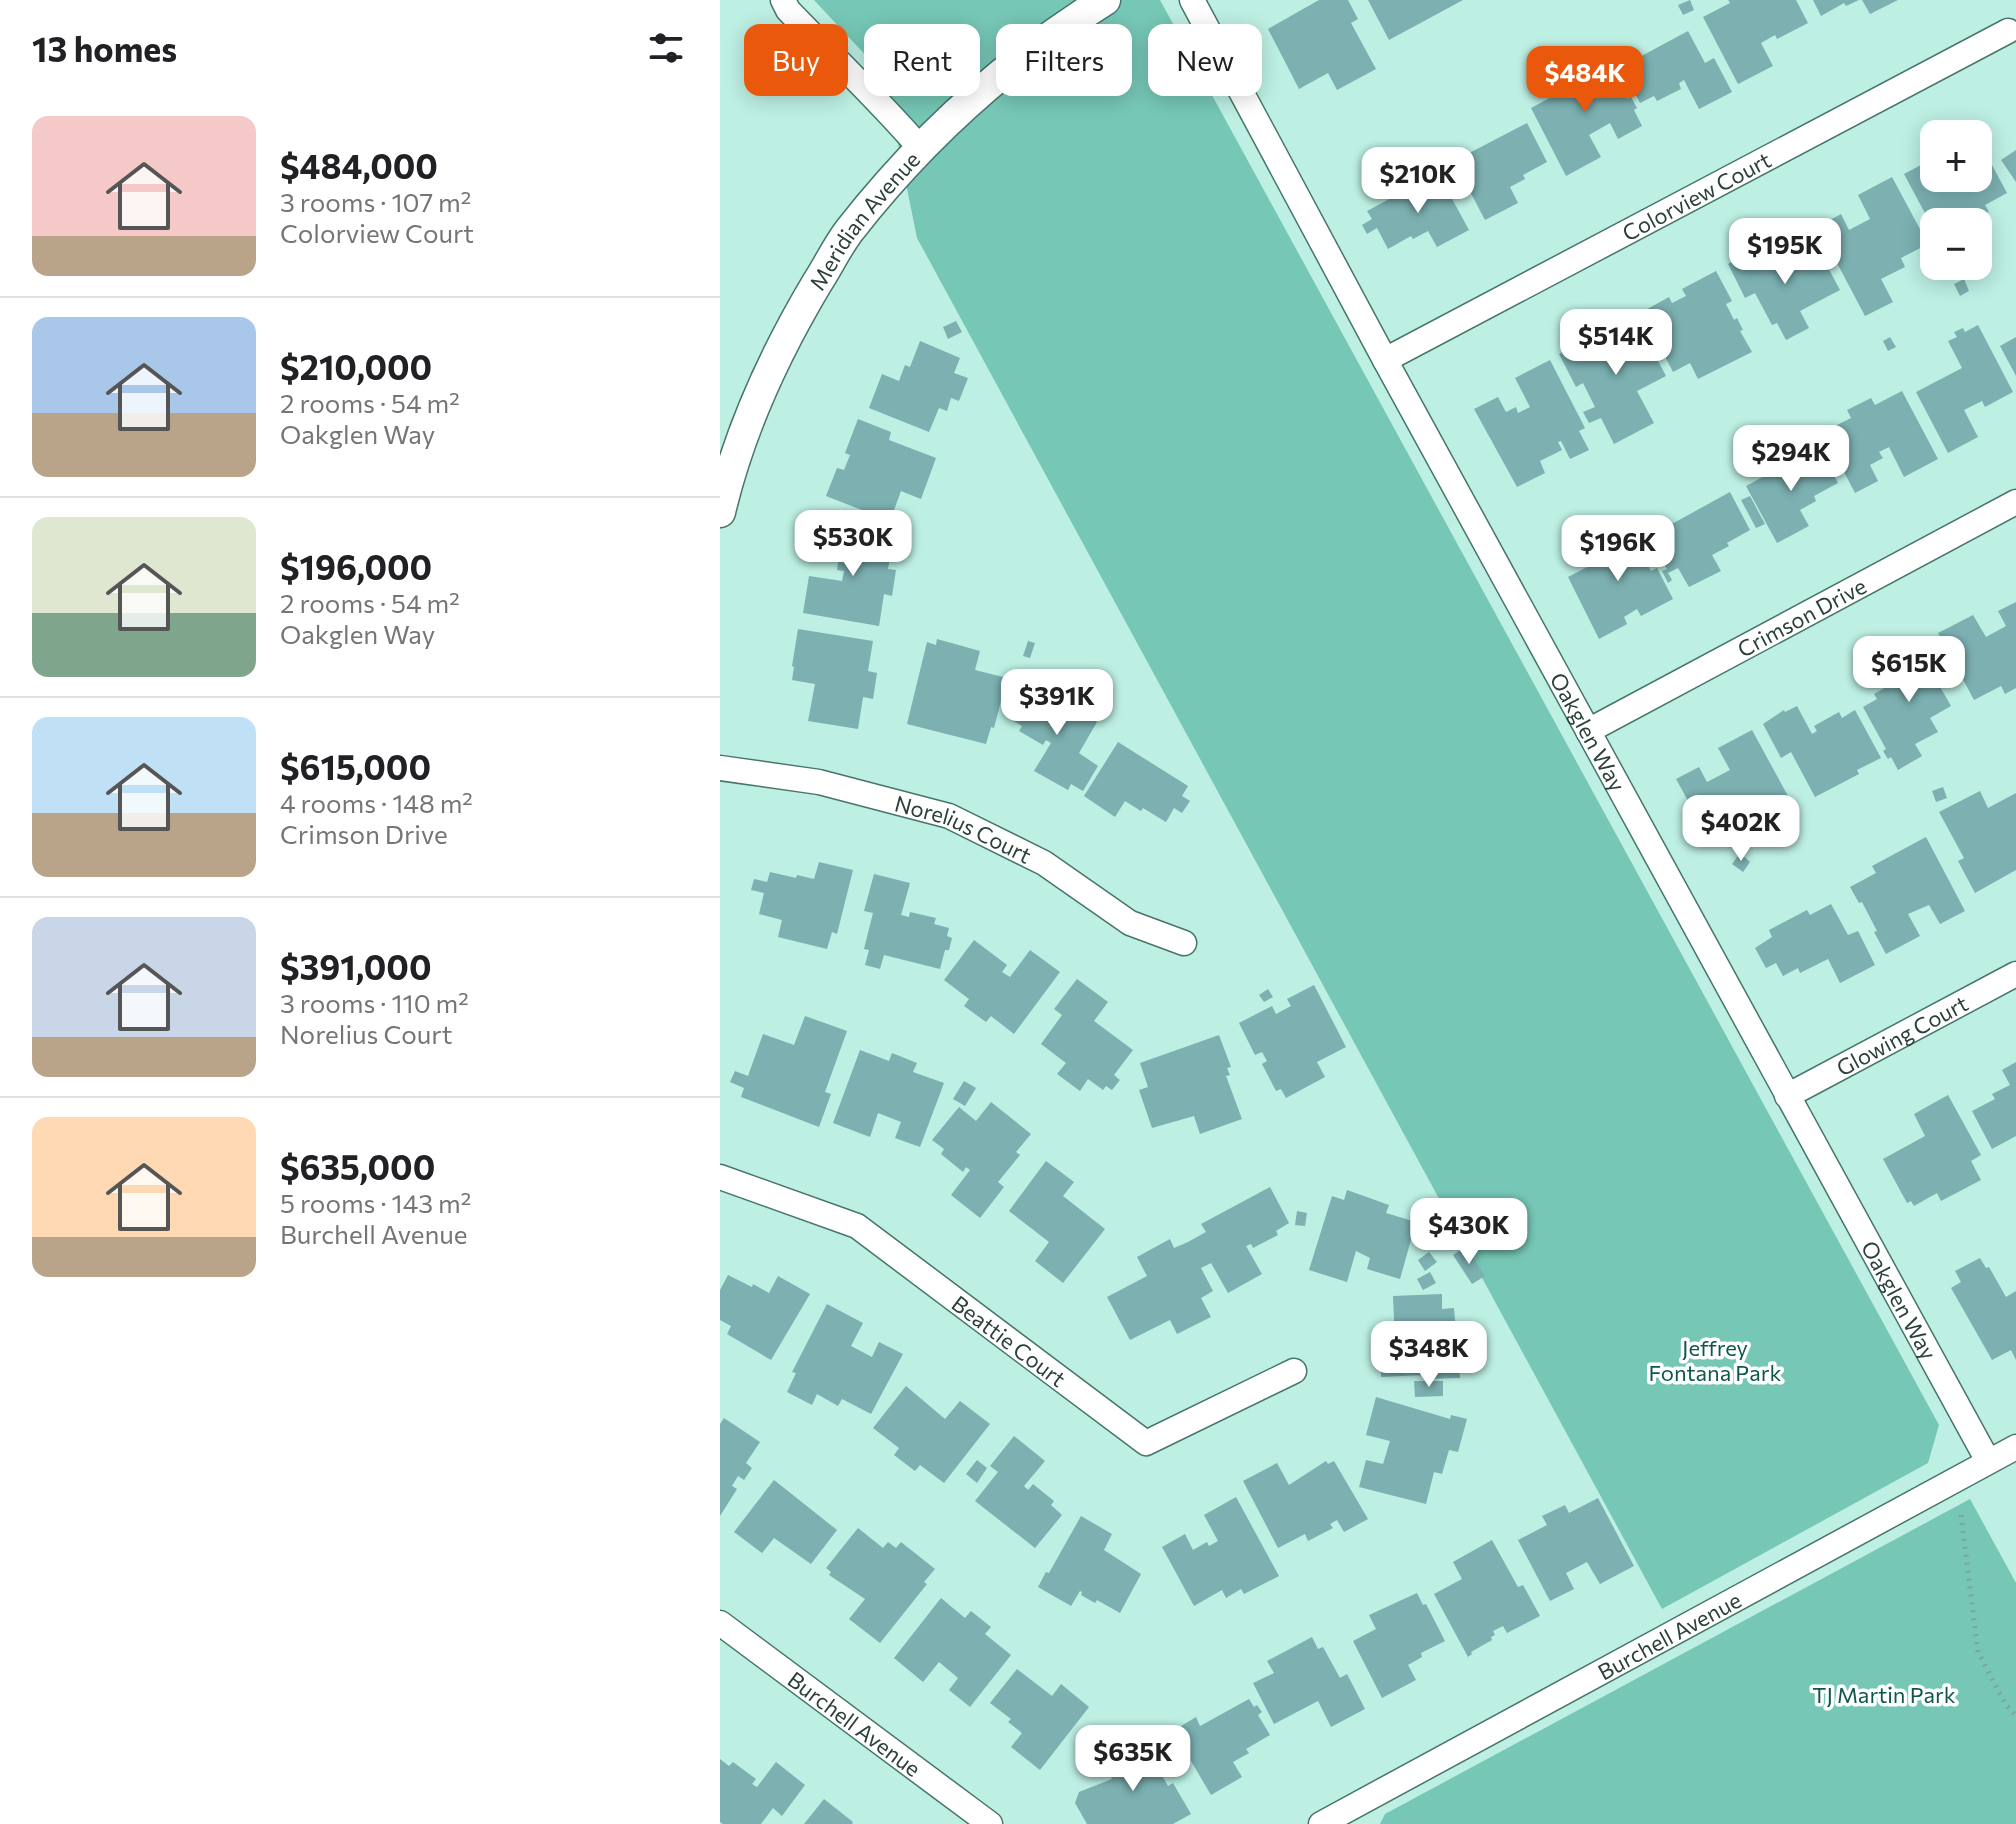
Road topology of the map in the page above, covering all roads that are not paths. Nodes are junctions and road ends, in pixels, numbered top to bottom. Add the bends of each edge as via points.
1 (783, 0) edge
2 (1105, 0) edge
3 (1192, 0) edge
4 (2008, 31) dead end
5 (921, 149) junction
6 (1385, 360) junction
7 (2016, 502) edge
8 (720, 512) edge
9 (1588, 731) junction
10 (720, 768) edge
11 (1184, 943) dead end
12 (2016, 974) edge
13 (1787, 1096) junction
14 (720, 1177) edge
15 (1294, 1371) dead end
16 (2016, 1447) edge
17 (1988, 1461) junction
18 (720, 1623) edge
19 (990, 1824) edge
20 (1321, 1824) edge

1 - 5 street
2 - 5 street, Meridian Avenue via 984,88
3 - 6 street, Oakglen Way
4 - 6 street, Colorview Court
5 - 8 street, Meridian Avenue via 848,233 809,298 765,380 730,470
6 - 9 street, Oakglen Way
7 - 9 street, Crimson Drive
9 - 13 street, Oakglen Way
10 - 11 street, Norelius Court via 819,782 949,816 1044,863 1130,923
12 - 13 street, Glowing Court
13 - 17 street, Oakglen Way
14 - 15 street, Beattie Court via 857,1226 1146,1443
16 - 17 street, Burchell Avenue
17 - 20 street, Burchell Avenue
18 - 19 street, Burchell Avenue

